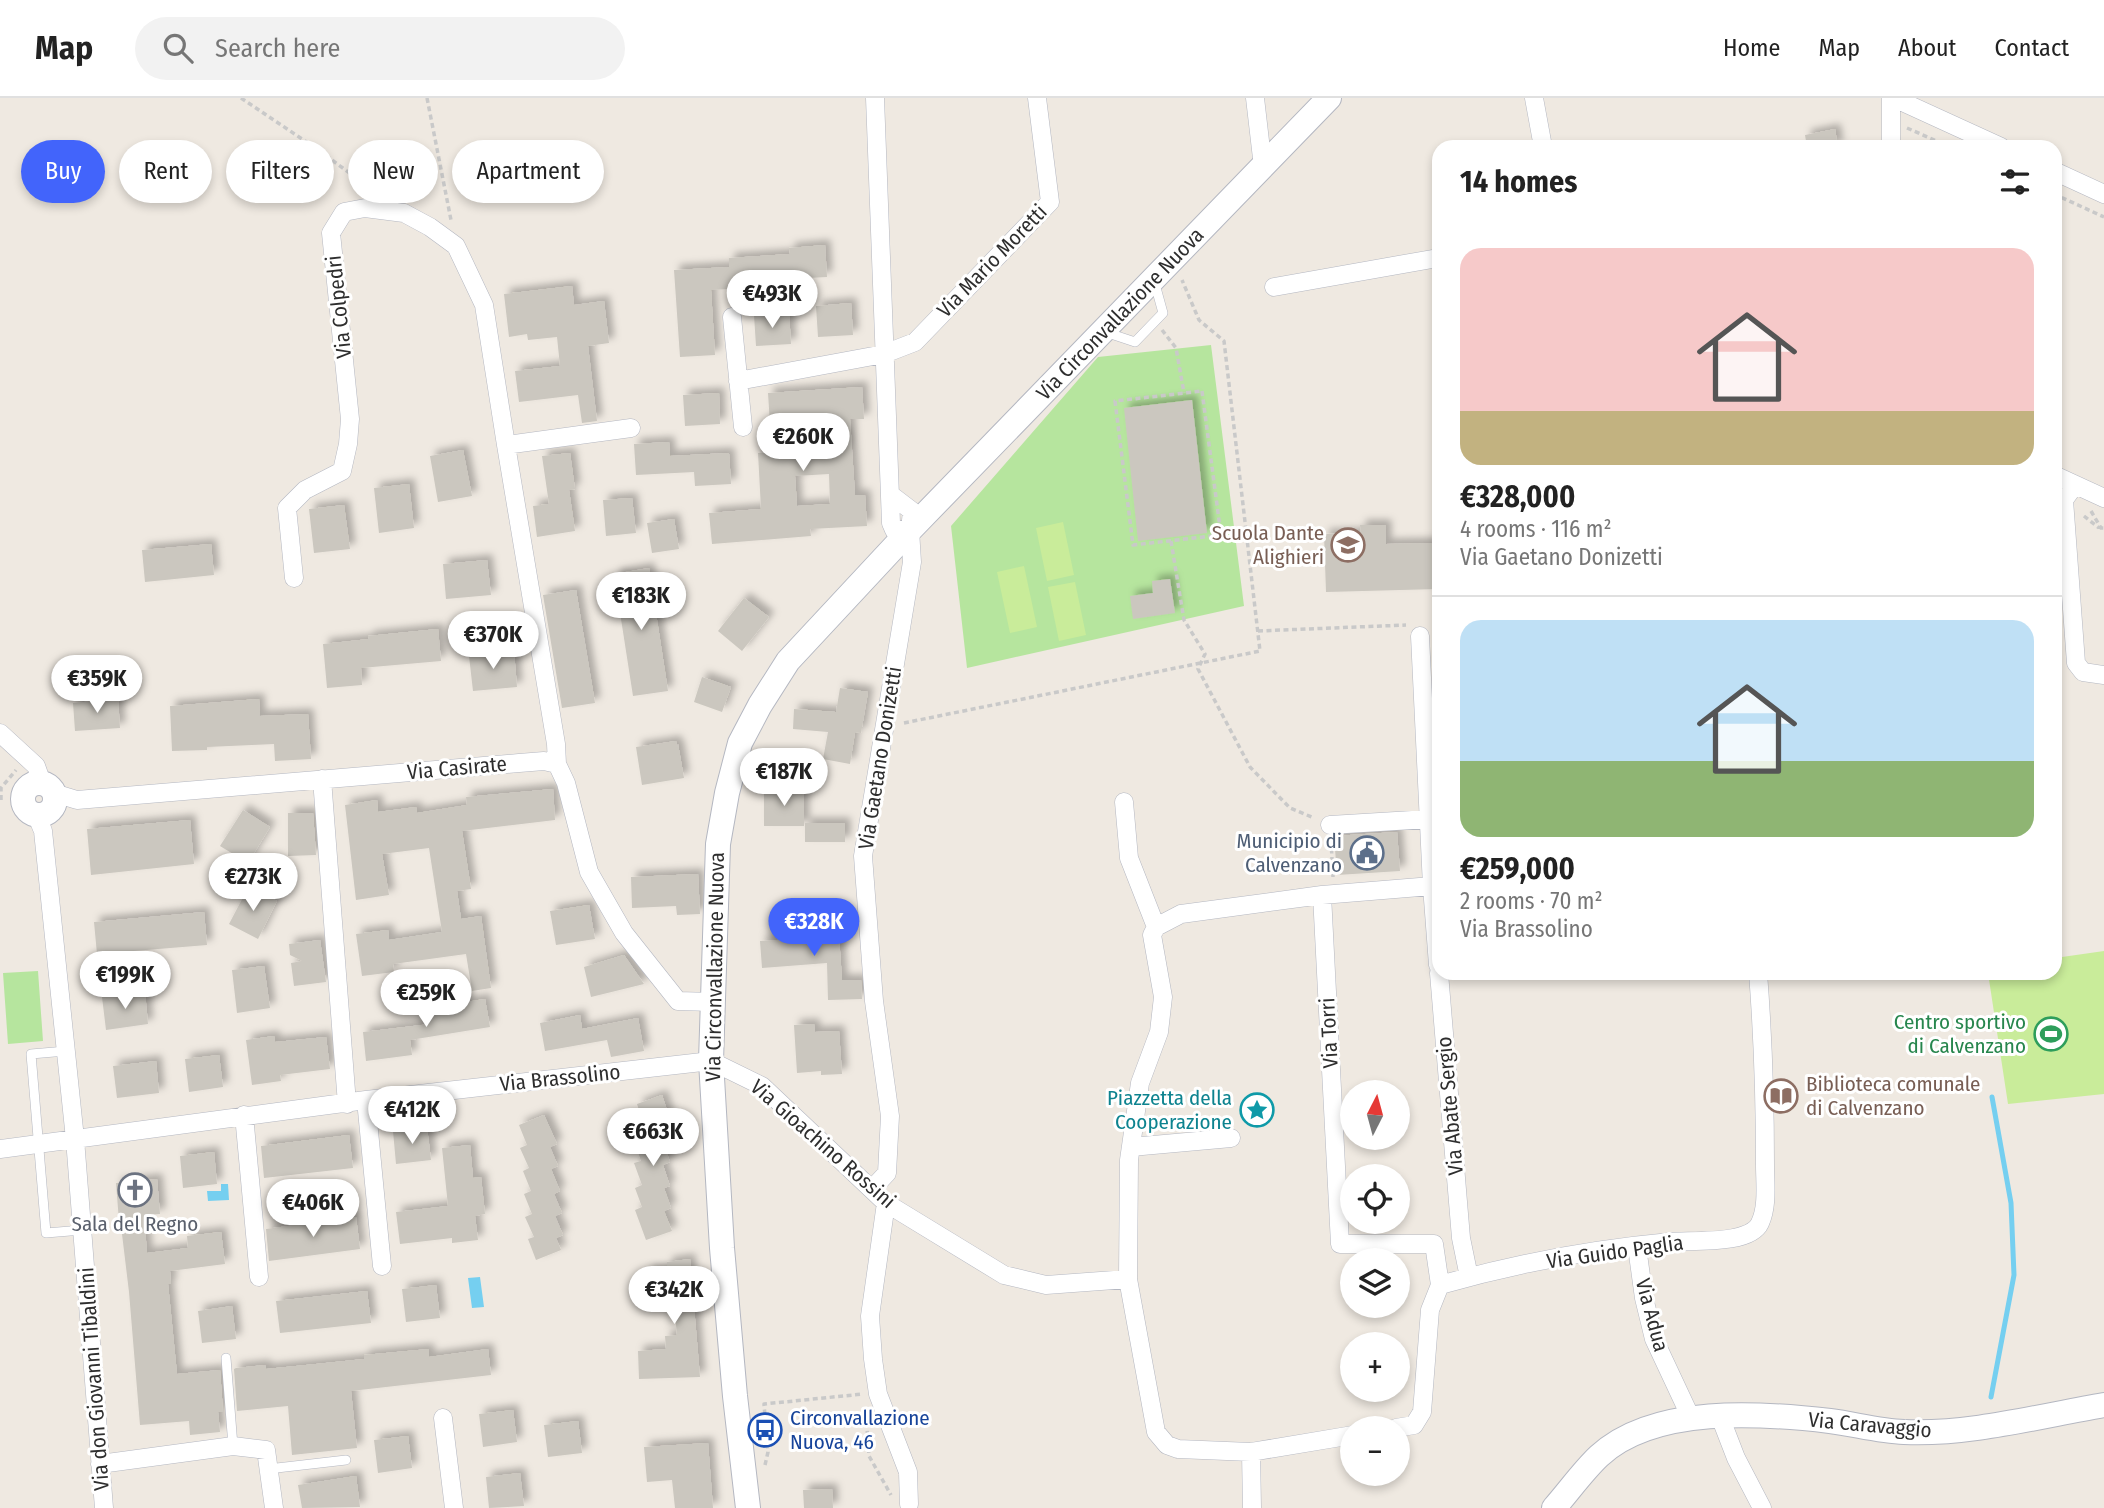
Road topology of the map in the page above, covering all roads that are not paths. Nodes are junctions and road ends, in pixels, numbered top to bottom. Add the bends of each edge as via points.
1 (875, 98) edge
2 (1037, 98) edge
3 (1255, 98) edge
4 (1329, 98) edge
5 (1534, 98) edge
6 (1892, 98) edge
7 (1542, 140) edge
8 (1891, 140) edge
9 (1985, 140) edge
10 (1263, 167) junction
11 (2062, 176) edge
12 (2104, 194) edge
13 (1432, 259) edge
14 (1162, 272) junction
15 (1274, 287) dead end
16 (732, 317) dead end
17 (1104, 332) junction
18 (884, 354) junction
19 (738, 381) junction
20 (743, 427) dead end
21 (631, 428) dead end
22 (506, 445) junction
23 (2062, 479) edge
24 (2075, 485) junction
25 (2104, 498) edge
26 (910, 530) junction
27 (294, 578) dead end
28 (1413, 630) road end
29 (2104, 675) edge
30 (0, 733) edge
31 (557, 764) junction
32 (322, 779) junction
33 (31, 798) edge
34 (1124, 802) dead end
35 (1429, 819) junction
36 (1330, 825) road end
37 (1432, 853) edge
38 (1432, 887) edge
39 (1328, 895) junction
40 (1156, 927) junction
41 (1440, 980) edge
42 (1758, 980) edge
43 (713, 1002) junction
44 (66, 1051) junction
45 (711, 1061) junction
46 (366, 1100) junction
47 (347, 1104) junction
48 (244, 1115) junction
49 (1231, 1138) dead end
50 (75, 1139) junction
51 (38, 1144) junction
52 (1131, 1147) junction
53 (0, 1149) edge
54 (872, 1189) junction
55 (886, 1203) junction
56 (82, 1230) junction
57 (1637, 1247) junction
58 (382, 1266) dead end
59 (259, 1277) dead end
60 (1469, 1277) junction
61 (1128, 1279) junction
62 (1440, 1285) junction
63 (226, 1357) dead end
64 (2104, 1405) edge
65 (1719, 1414) junction
66 (443, 1418) dead end
67 (1691, 1418) junction
68 (1410, 1426) edge
69 (1340, 1437) edge
70 (233, 1446) junction
71 (1251, 1452) junction
72 (346, 1460) dead end
73 (100, 1464) junction
74 (268, 1469) junction
75 (901, 1501) road end
76 (104, 1508) edge
77 (274, 1508) edge
78 (454, 1508) edge
79 (748, 1508) edge
80 (1252, 1508) edge
81 (1554, 1508) edge
82 (1762, 1508) edge

1 - 18 street
2 - 18 street, Via Mario Moretti via 1050,202 915,341
3 - 10 street
4 - 10 main road, Via Circonvallazione Nuova
5 - 7 street
6 - 8 street
6 - 9 street
10 - 14 main road, Via Circonvallazione Nuova
11 - 12 street
13 - 15 street
14 - 17 main road, Via Circonvallazione Nuova
14 - 17 lane via 1163,313 1135,342
16 - 19 street
17 - 26 main road, Via Circonvallazione Nuova
18 - 19 street, Via Mario Moretti
18 - 26 street via 891,495 912,511
19 - 20 street
21 - 22 street
22 - 27 street, Via Colpedri via 484,305 456,246 404,213 365,208 344,212 331,233 348,444 342,471 305,490 287,508
22 - 31 street, Via Colpedri
23 - 24 street
24 - 25 street
24 - 29 street via 2064,500 2076,663 2083,672
26 - 43 main road, Via Circonvallazione Nuova via 788,661 740,743 718,844
26 - 54 street, Via Gaetano Donizetti via 912,562 863,856 874,1002 890,1116 887,1172
28 - 35 street
30 - 33 street
31 - 32 street, Via Casirate via 544,761
31 - 43 street via 589,872 624,933 678,1001
32 - 33 street, Via Casirate via 77,800
32 - 47 street
33 - 44 street, Via don Giovanni Tibaldini
34 - 40 street via 1129,858
35 - 36 street
35 - 37 street
38 - 39 street
39 - 40 street via 1181,914
39 - 62 street, Via Torri via 1340,1244 1434,1244
40 - 52 street via 1152,934 1162,1009 1159,1032 1140,1083
41 - 60 street, Via Abate Sergio via 1461,1238
42 - 57 street, Via Guido Paglia via 1765,1126 1765,1207 1760,1225 1729,1239
43 - 45 main road, Via Circonvallazione Nuova
44 - 50 street, Via don Giovanni Tibaldini
44 - 51 lane via 31,1054
45 - 46 street, Via Brassolino
45 - 54 street, Via Gioachino Rossini via 762,1086
45 - 79 main road, Via Circonvallazione Nuova via 722,1248
46 - 47 street, Via Brassolino
46 - 58 street
47 - 48 street, Via Brassolino
48 - 50 street, Via Brassolino
48 - 59 street
49 - 52 street
50 - 51 street, Via Brassolino
50 - 56 street, Via don Giovanni Tibaldini
51 - 53 street, Via Brassolino
51 - 56 lane via 46,1233
52 - 61 street
54 - 55 street, Via Gioachino Rossini
55 - 61 street, Via Gioachino Rossini via 1004,1275 1046,1285
55 - 75 street via 870,1317 878,1394 908,1472
56 - 73 street, Via don Giovanni Tibaldini
57 - 60 street, Via Guido Paglia via 1544,1260
57 - 67 street, Via Adua via 1654,1339
60 - 62 street, Via Guido Paglia
61 - 71 street via 1156,1432 1167,1445 1178,1449
62 - 68 street via 1430,1310 1422,1412
63 - 70 lane
64 - 65 main road, Via Caravaggio via 1936,1432
65 - 67 main road, Via Caravaggio
65 - 82 street
66 - 78 street
67 - 81 main road, Via Caravaggio via 1635,1433 1599,1455
69 - 71 street
70 - 73 street
70 - 74 street via 266,1450
71 - 80 street
72 - 74 lane
73 - 76 street, Via don Giovanni Tibaldini
74 - 77 street

